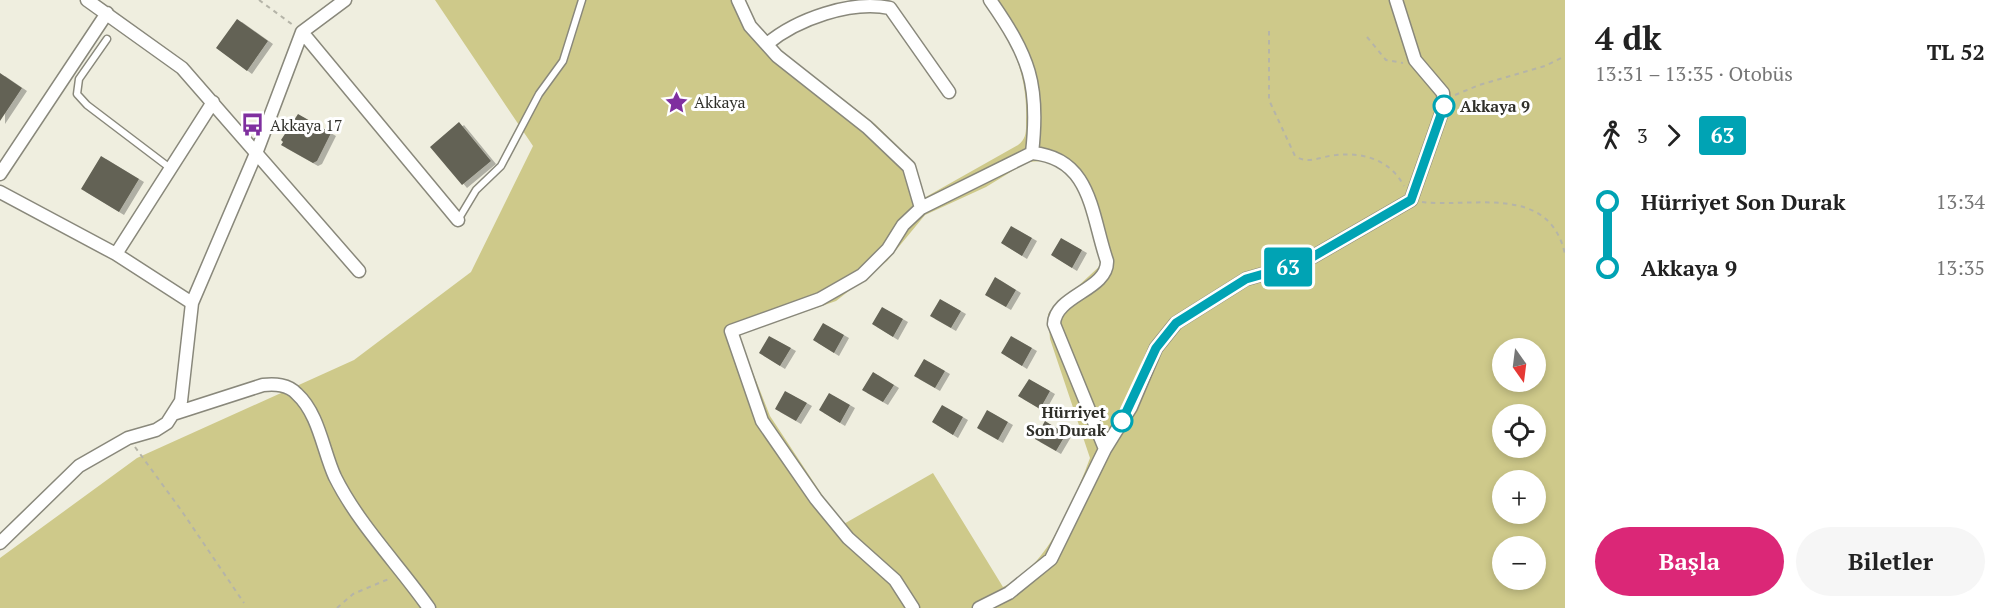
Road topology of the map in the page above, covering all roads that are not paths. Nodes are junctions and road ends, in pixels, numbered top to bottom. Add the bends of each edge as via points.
1 (87, 0) edge
2 (345, 0) edge
3 (582, 0) edge
4 (738, 0) edge
5 (990, 0) edge
6 (1396, 0) edge
7 (107, 13) junction
8 (302, 32) junction
9 (107, 39) dead end
10 (767, 44) junction
11 (949, 92) dead end
12 (213, 102) junction
13 (257, 151) junction
14 (1032, 153) junction
15 (171, 168) junction
16 (0, 174) edge
17 (0, 192) edge
18 (921, 208) junction
19 (458, 220) joint
20 (116, 254) junction
21 (359, 271) dead end
22 (192, 303) junction
23 (176, 413) junction
24 (1105, 449) junction
25 (0, 543) edge
26 (429, 608) edge
27 (913, 608) edge
28 (979, 608) edge

1 - 7 street
2 - 8 street
3 - 19 lane via 562,61 539,94 501,165 476,190
4 - 10 street via 750,26
5 - 14 street via 1026,58 1035,91
6 - 24 street via 1415,60 1443,93 1444,100 1441,119 1411,200 1302,263 1246,279 1176,323 1156,348 1131,407
7 - 12 street via 182,68
7 - 16 street
8 - 13 street
8 - 19 street
9 - 15 lane via 79,79 77,93 87,105
10 - 11 street via 786,28 824,12 877,3 890,8
10 - 18 street via 909,167
12 - 13 street
12 - 15 street
13 - 21 street
13 - 22 street
14 - 18 street
14 - 24 street via 1061,159 1082,179 1107,261 1103,274 1059,310 1054,324
15 - 20 street
17 - 20 street
18 - 27 street via 862,275 820,299 730,331 762,421 816,499 848,538 895,580
20 - 22 street
22 - 23 street via 181,401
23 - 25 street via 156,430 128,438 79,466
23 - 26 street via 263,385 275,384 297,393 360,520
24 - 28 street via 1051,559 1009,593

